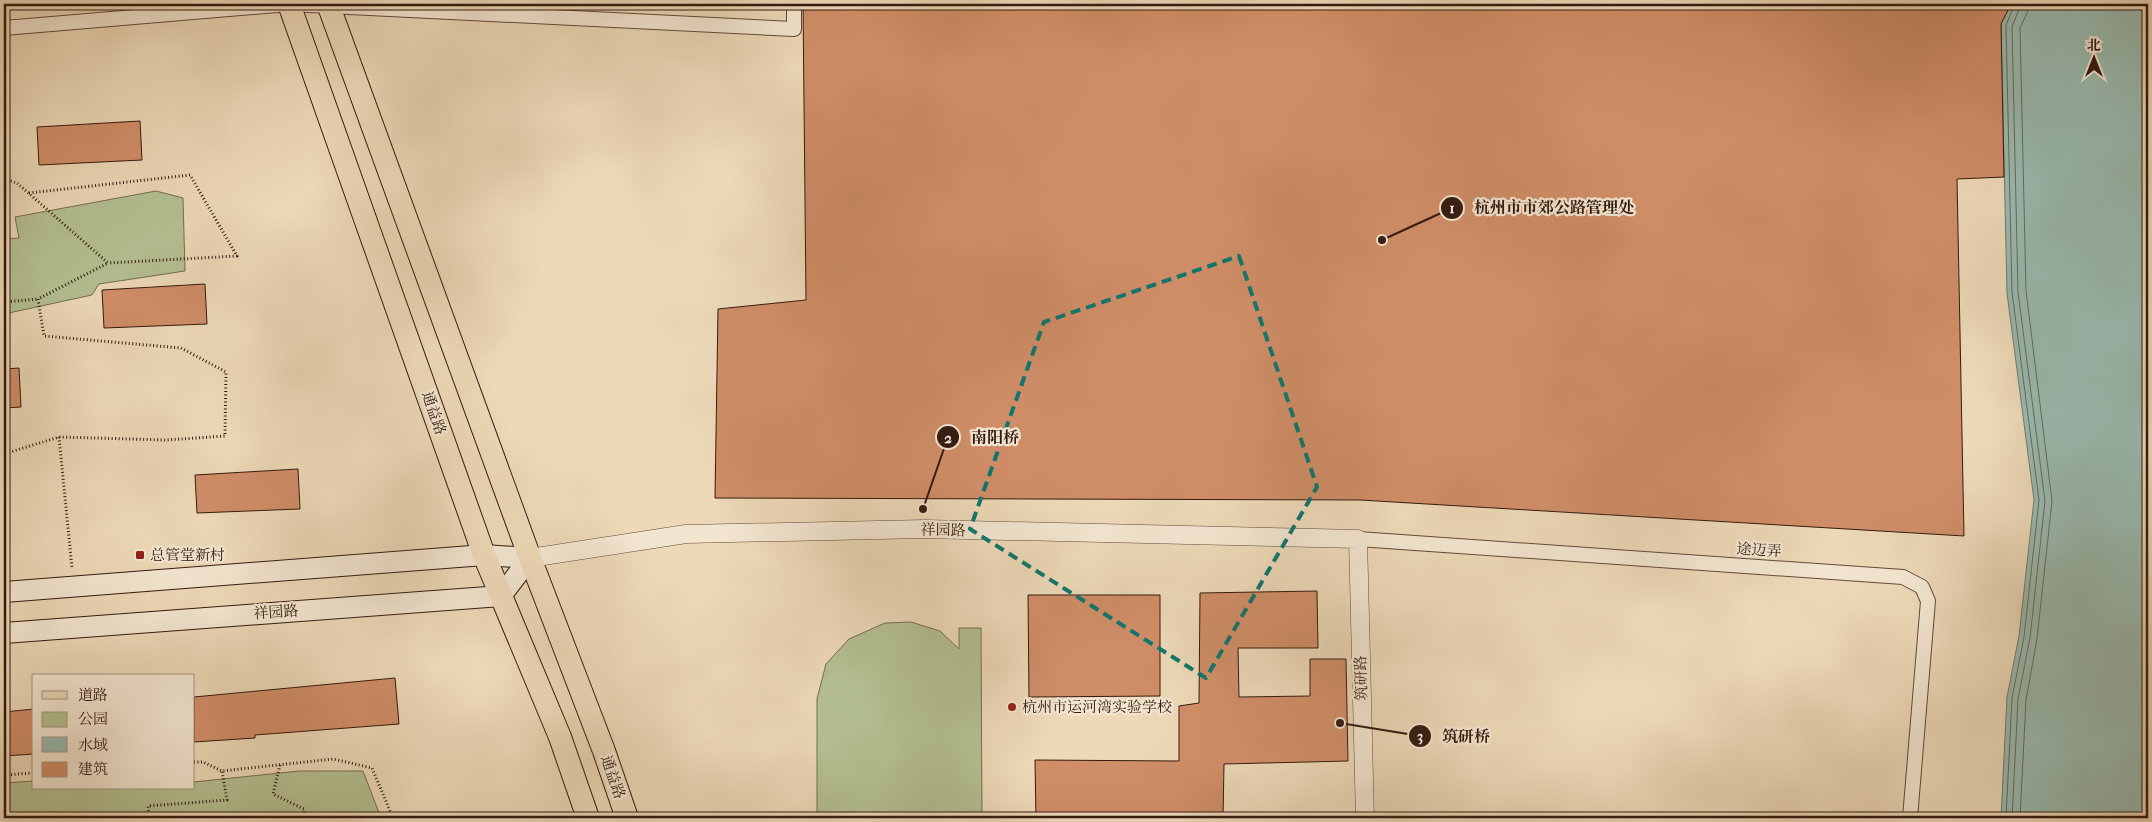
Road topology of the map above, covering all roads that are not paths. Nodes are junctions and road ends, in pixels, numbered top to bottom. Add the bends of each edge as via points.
1 (289, 4) edge
2 (328, 4) edge
3 (794, 4) edge
4 (4, 28) edge
5 (1358, 539) junction
6 (484, 555) junction
7 (530, 558) junction
8 (4, 592) edge
9 (501, 596) junction
10 (4, 633) edge
11 (588, 818) edge
12 (627, 818) edge
13 (1365, 818) edge
14 (1910, 818) edge

1 - 2 street
1 - 4 street
1 - 6 main road, 通益路
2 - 3 street via 794,29
2 - 7 main road, 通益路
5 - 7 street, 祥园路 via 925,529 686,534
5 - 13 street, 筑研路
5 - 14 street, 途迈弄 via 1903,576 1922,587 1928,601
6 - 7 main road, 祥园路
6 - 8 main road, 祥园路
6 - 9 main road, 通益路
7 - 9 main road
7 - 12 main road, 通益路
9 - 10 main road, 祥园路
9 - 11 main road, 通益路 via 560,737

